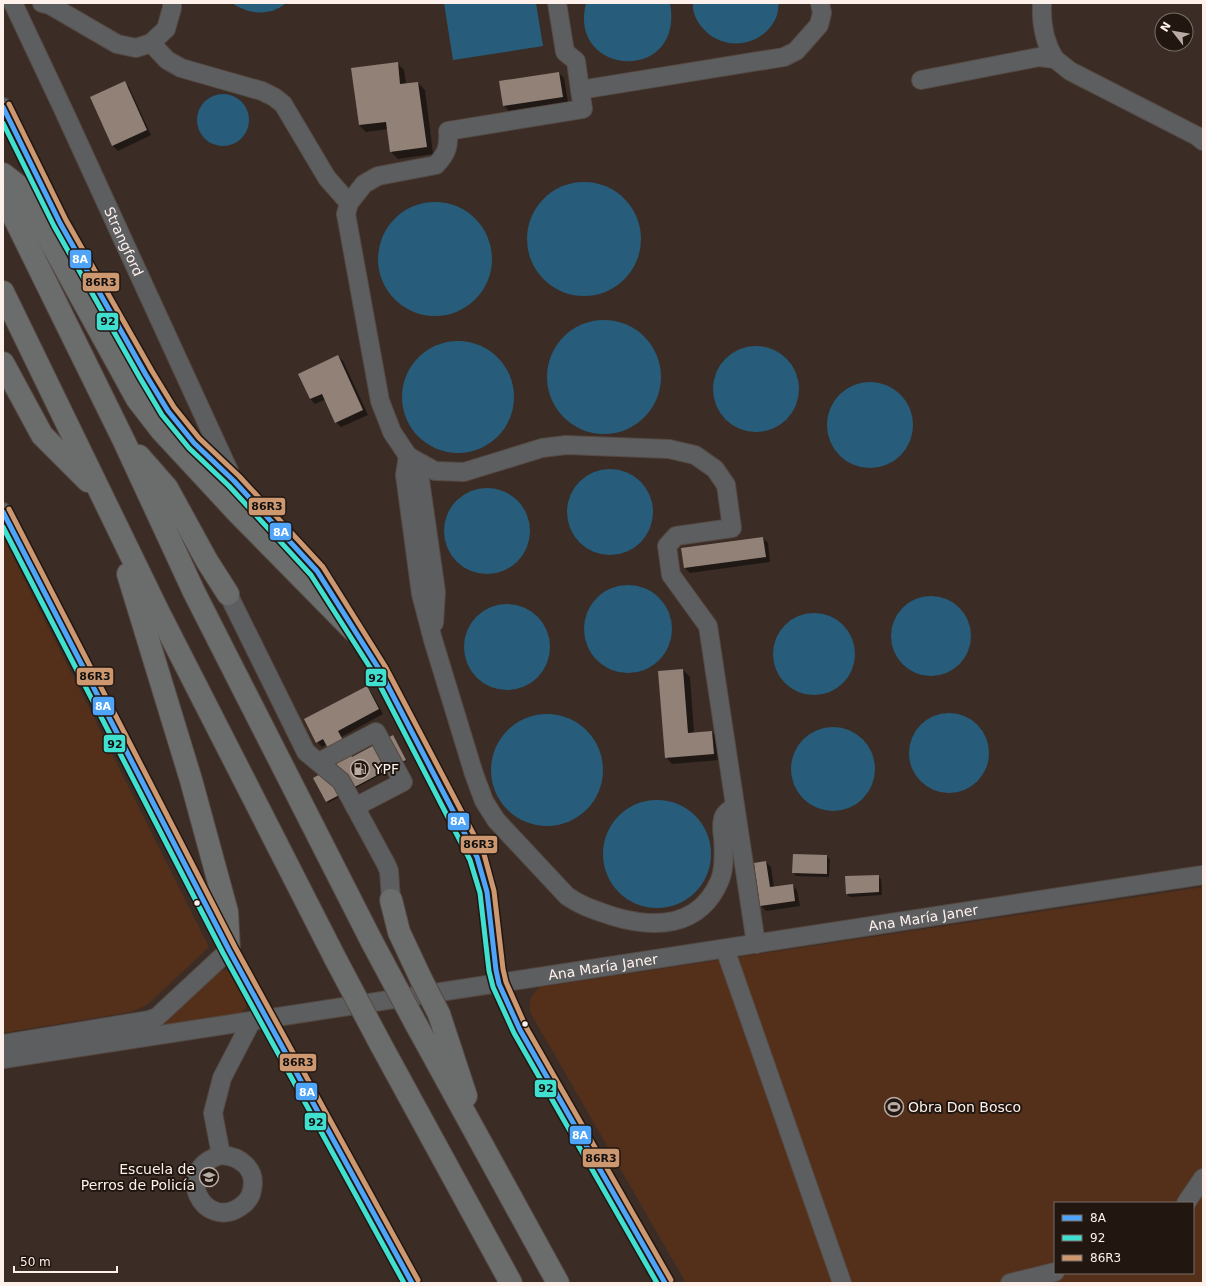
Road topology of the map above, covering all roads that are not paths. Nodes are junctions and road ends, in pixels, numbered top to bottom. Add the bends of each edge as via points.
1 (12, 3) edge
2 (42, 3) edge
3 (172, 3) edge
4 (557, 3) edge
5 (820, 3) edge
6 (1042, 3) edge
7 (152, 43) junction
8 (1056, 59) junction
9 (921, 80) dead end
10 (580, 90) junction
11 (3, 107) edge
12 (1203, 141) edge
13 (3, 174) edge
14 (3, 194) edge
15 (349, 203) junction
16 (3, 292) edge
17 (3, 363) edge
18 (124, 441) junction
19 (408, 456) junction
20 (234, 481) junction
21 (105, 503) junction
22 (3, 512) edge
23 (228, 594) joint
24 (353, 630) junction
25 (319, 762) junction
26 (735, 806) junction
27 (355, 807) junction
28 (1203, 875) edge
29 (391, 900) joint
30 (756, 944) junction
31 (725, 949) junction
32 (229, 950) junction
33 (498, 984) junction
34 (259, 1020) junction
35 (3, 1044) edge
36 (3, 1059) edge
37 (484, 1148) junction
38 (221, 1155) dead end
39 (1203, 1178) edge
40 (1187, 1202) edge
41 (1054, 1272) edge
42 (412, 1283) edge
43 (511, 1283) edge
44 (558, 1283) edge
45 (665, 1283) edge
46 (842, 1283) edge
47 (1010, 1283) edge

1 - 20 street, Strangford
2 - 7 street via 50,5 117,44 136,48
3 - 7 street via 166,30
4 - 10 street via 565,52 576,60
5 - 10 street via 822,13 819,25 796,51 784,57
6 - 8 street via 1045,37
7 - 15 street via 167,60 181,68 262,91 283,104 327,178
8 - 9 street via 1039,57
8 - 12 street via 1070,71
10 - 15 street via 583,109 448,131 449,147 436,165 378,176 364,184
11 - 20 street, Strangford via 60,223 168,412 194,443
13 - 24 highway via 22,188 137,398 161,430
14 - 18 highway
15 - 19 street via 346,214 380,401 392,432
16 - 21 highway
17 - 21 highway via 42,435
18 - 23 highway via 167,488
18 - 37 highway, bridge via 194,592 372,942
19 - 26 street via 435,471 464,472 542,448 566,445 668,449 695,455 715,469 726,485 732,528 676,536 667,546 671,575 708,626
19 - 26 street via 405,475 421,594 474,774 484,801 496,820 567,896 578,904 642,923 671,922 693,914 713,894 720,878 723,862 722,822 728,811
20 - 24 street, Strangford via 317,571
21 - 32 highway via 178,736 227,912
21 - 43 highway, bridge via 336,960
22 - 32 street
23 - 25 street via 306,752
24 - 33 street, Strangford via 379,669 477,857 487,892
25 - 27 street via 341,781
25 - 27 street via 376,732 403,782
26 - 30 street
27 - 29 street via 389,871
28 - 30 street, Ana María Janer
29 - 37 highway, bridge via 399,932 439,1014
30 - 31 street, Ana María Janer
31 - 33 street, Ana María Janer
31 - 46 street
32 - 34 street
32 - 35 street via 157,1017
33 - 34 street, Ana María Janer
33 - 45 street, Strangford via 520,1030
34 - 36 street, Ana María Janer
34 - 38 street via 222,1078 213,1114
34 - 42 street
37 - 44 highway
39 - 40 street
41 - 47 street

